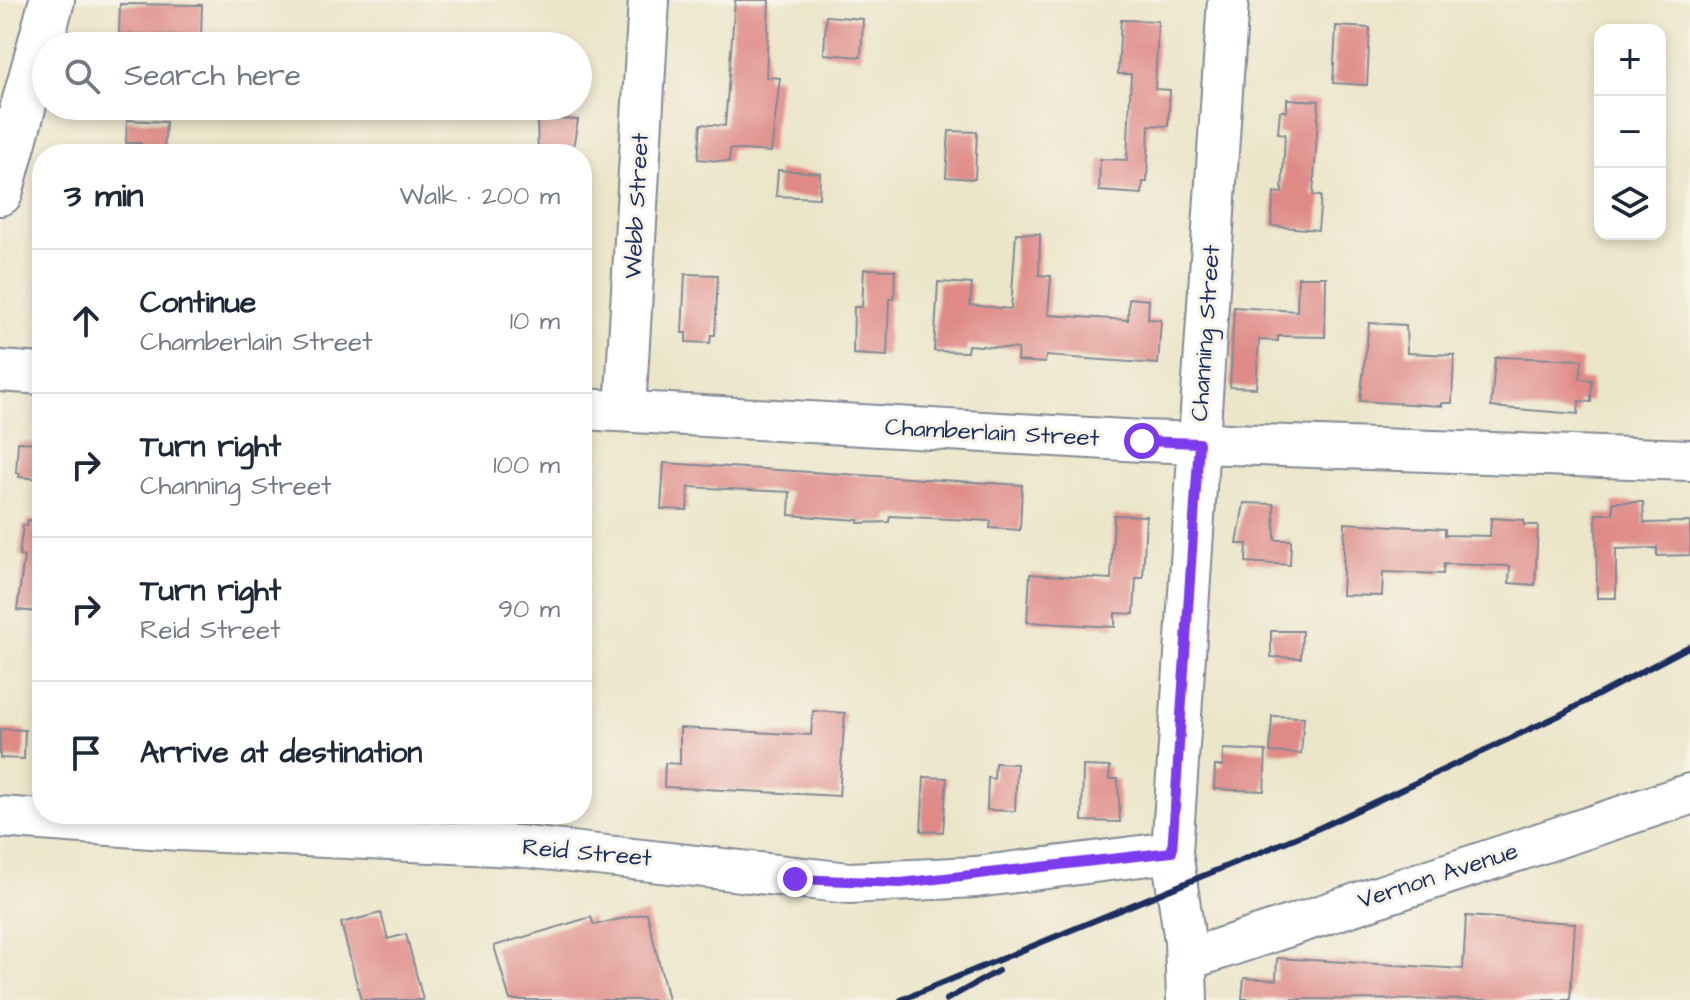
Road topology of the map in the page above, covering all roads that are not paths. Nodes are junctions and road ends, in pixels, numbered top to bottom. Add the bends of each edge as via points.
1 (52, 0) edge
2 (649, 0) edge
3 (1228, 0) edge
4 (43, 32) edge
5 (32, 74) edge
6 (0, 193) edge
7 (0, 371) edge
8 (32, 373) edge
9 (592, 409) edge
10 (625, 411) junction
11 (1199, 443) junction
12 (1690, 460) edge
13 (1690, 794) edge
14 (0, 817) edge
15 (32, 819) edge
16 (96, 824) edge
17 (1172, 852) junction
18 (1186, 960) junction
19 (1187, 1000) edge

1 - 4 main road
2 - 10 street, Webb Street
3 - 11 street, Channing Street
5 - 6 main road
7 - 8 street
9 - 10 street, Chamberlain Street
10 - 11 street, Chamberlain Street
11 - 12 street, Chamberlain Street
11 - 17 street, Channing Street
13 - 18 street, Vernon Avenue
14 - 15 street, Reid Street
16 - 17 street, Reid Street via 517,846 849,883 976,877
17 - 18 street, Channing Street
18 - 19 street, Channing Street

